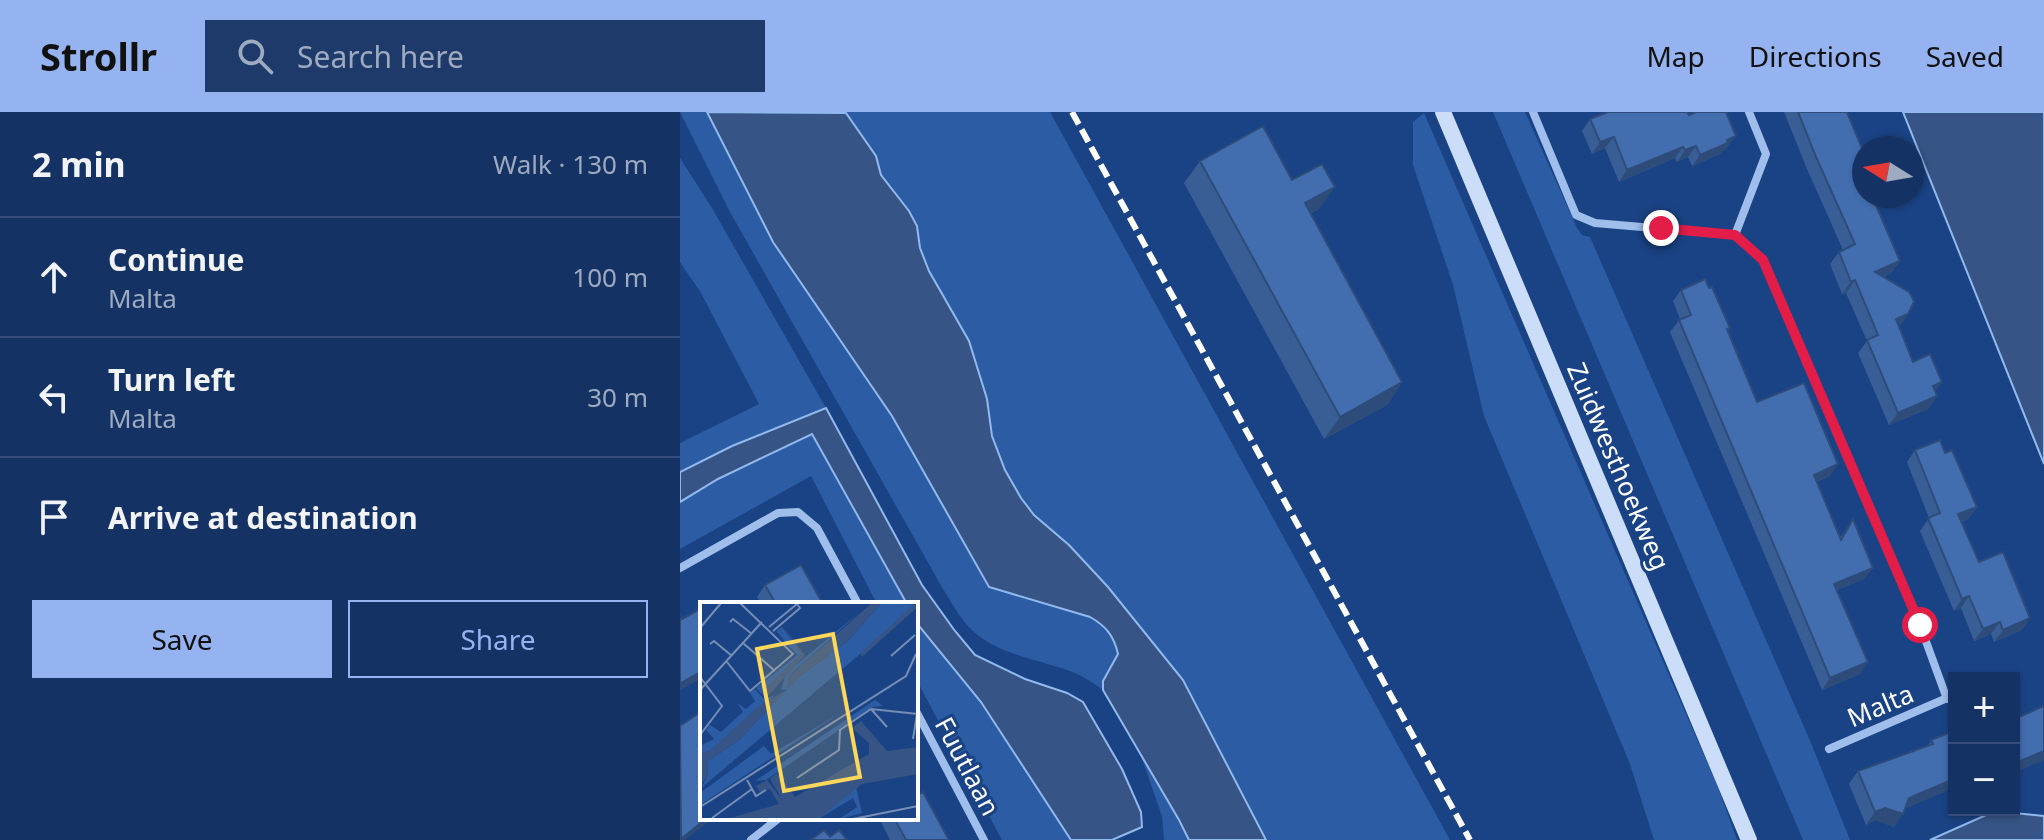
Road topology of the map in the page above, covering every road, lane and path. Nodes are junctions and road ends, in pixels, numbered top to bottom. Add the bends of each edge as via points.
1 (1443, 112) edge
2 (1533, 112) edge
3 (1749, 112) edge
4 (1735, 235) junction
5 (680, 568) edge
6 (857, 602) edge
7 (1948, 692) edge
8 (1948, 698) edge
9 (918, 716) edge
10 (1829, 749) dead end
11 (776, 820) edge
12 (751, 840) edge
13 (984, 840) edge
14 (1749, 840) edge

1 - 14 main road, Zuidwesthoekweg
2 - 4 street via 1576,215 1595,223
3 - 4 street via 1766,154
4 - 7 street, Malta via 1763,260
5 - 6 street via 778,513 798,512 817,528
8 - 10 street, Malta
9 - 13 street, Fuutlaan
11 - 12 street

